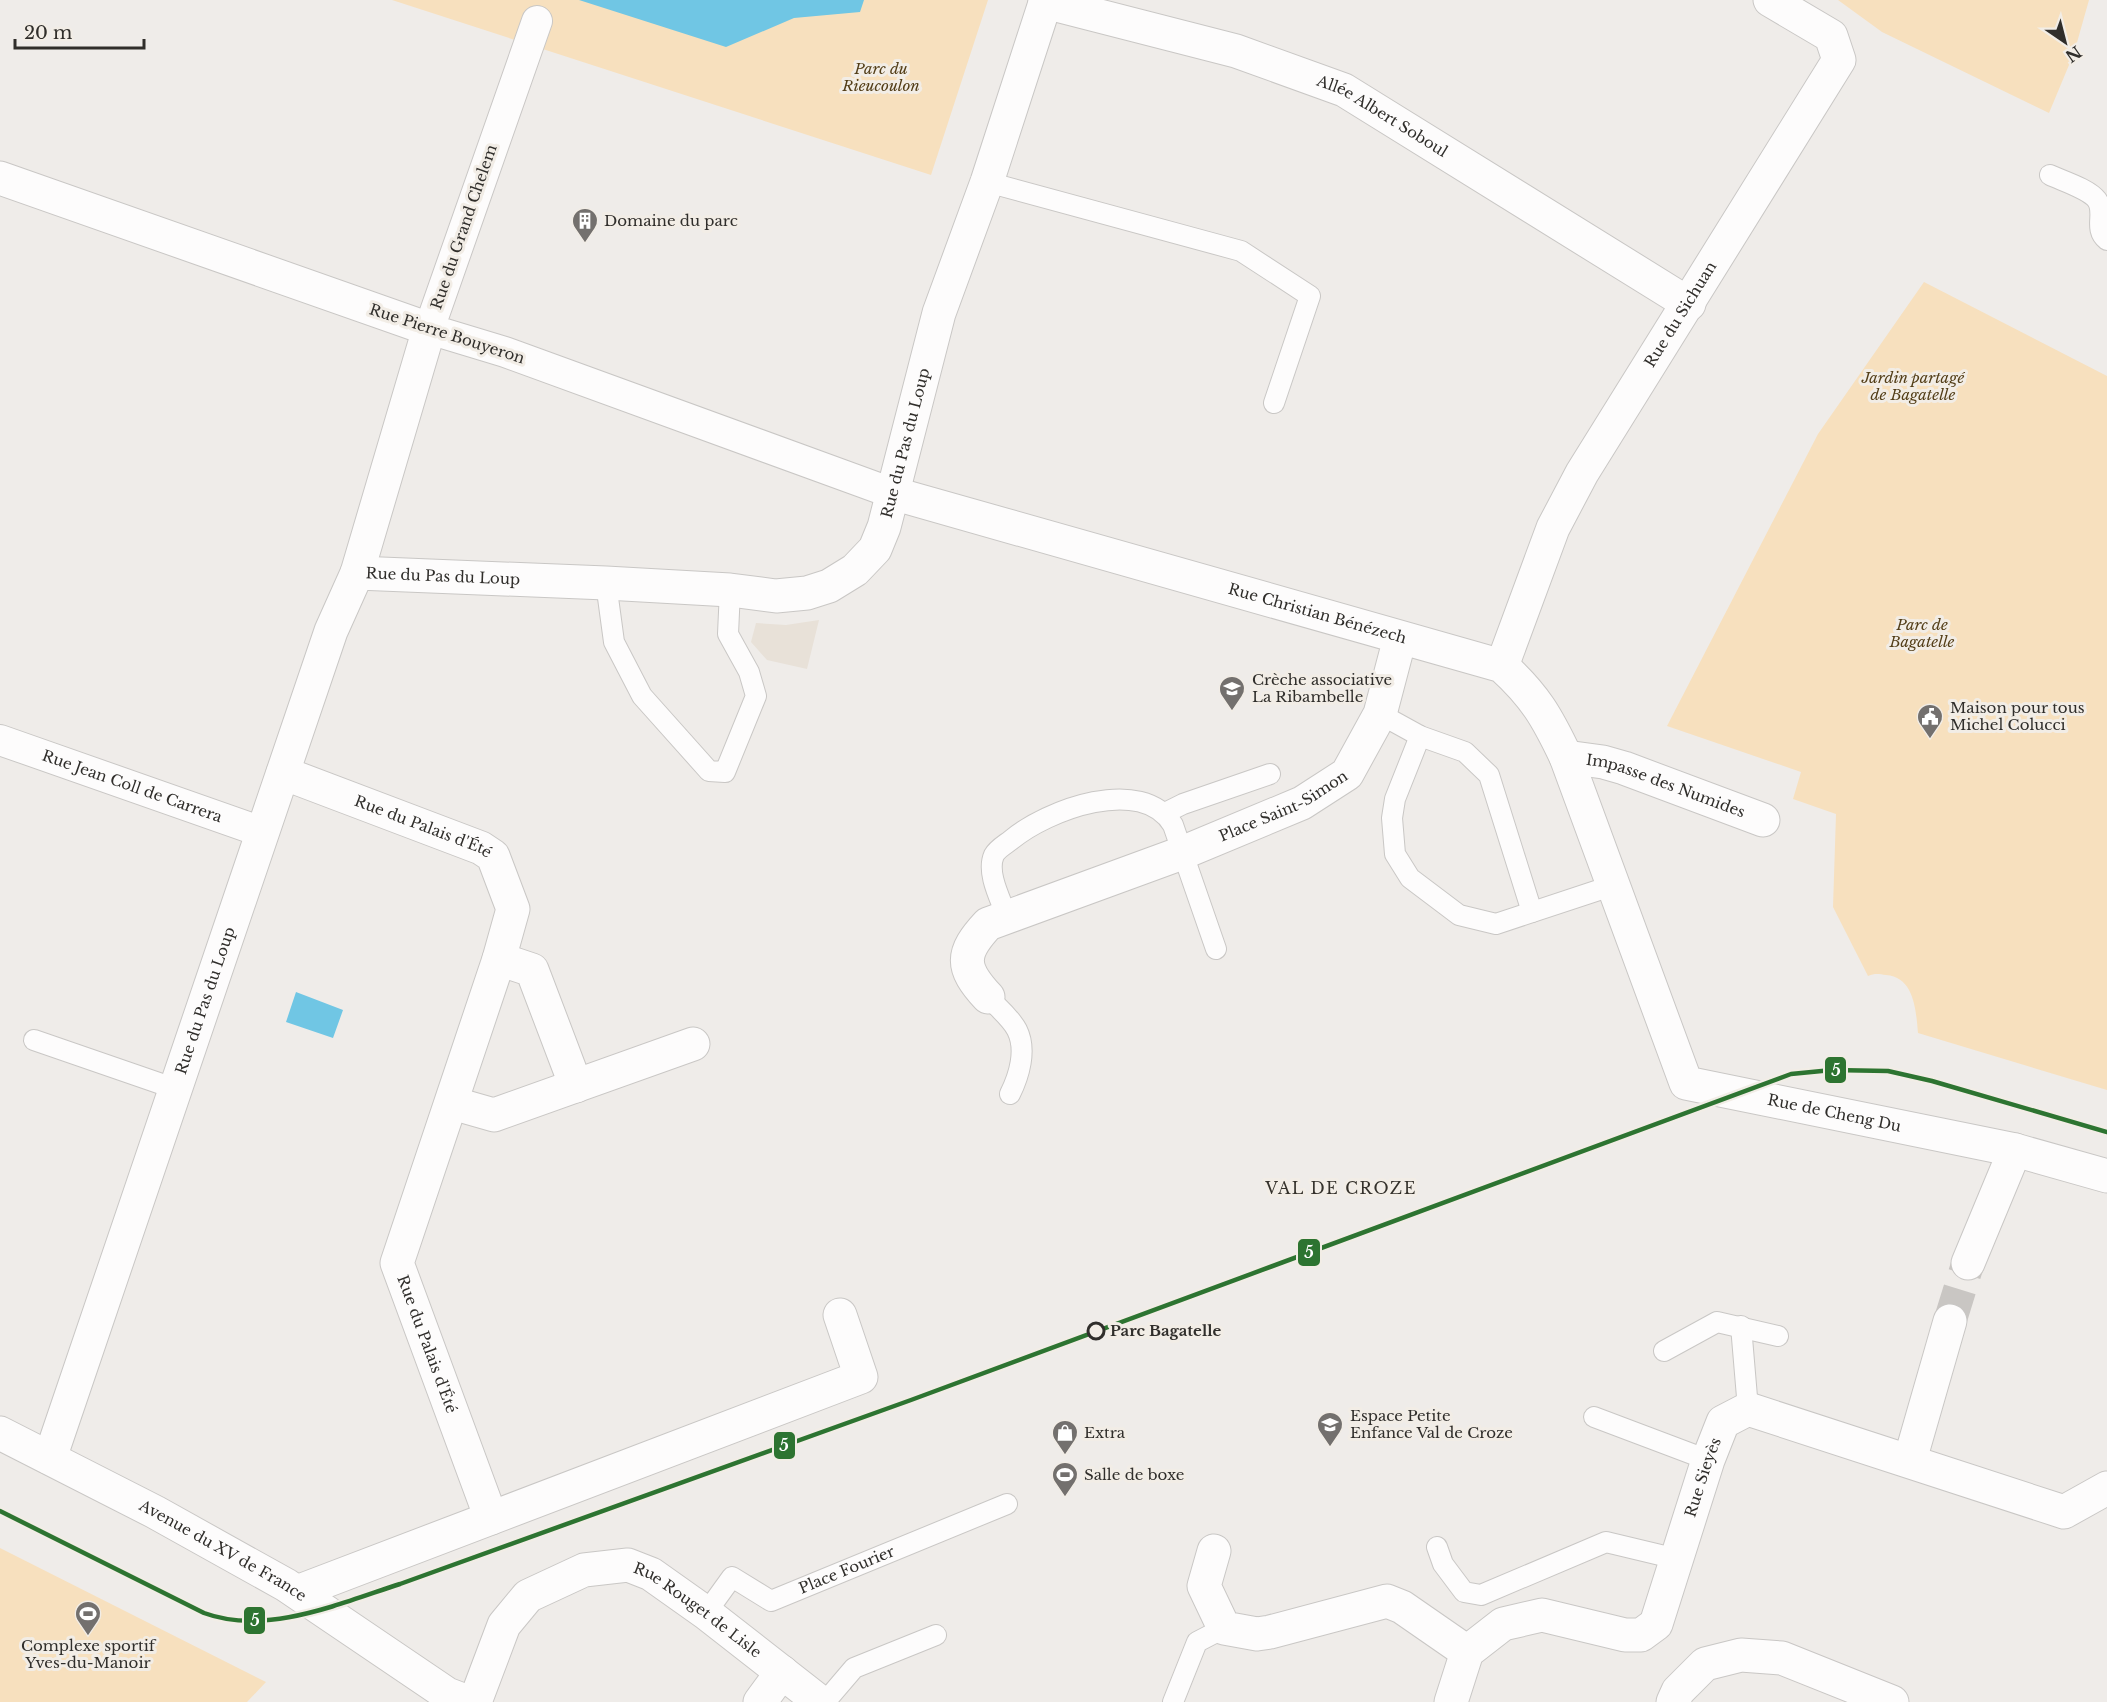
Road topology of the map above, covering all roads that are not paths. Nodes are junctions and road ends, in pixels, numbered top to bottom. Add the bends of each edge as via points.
1 (1770, 0) edge
2 (1046, 1) edge
3 (537, 21) dead end
4 (2050, 175) dead end
5 (0, 178) edge
6 (987, 182) junction
7 (2107, 240) edge
8 (1689, 304) junction
9 (429, 328) junction
10 (1274, 403) dead end
11 (892, 494) junction
12 (357, 573) junction
13 (606, 583) junction
14 (730, 590) junction
15 (1400, 638) junction
16 (1502, 666) junction
17 (1380, 714) junction
18 (1420, 736) junction
19 (0, 740) edge
20 (1566, 757) junction
21 (283, 773) junction
22 (1270, 774) dead end
23 (1166, 813) junction
24 (1763, 820) dead end
25 (262, 832) junction
26 (1182, 853) junction
27 (1614, 885) junction
28 (1532, 912) junction
29 (1007, 917) junction
30 (1216, 949) dead end
31 (499, 960) junction
32 (988, 997) joint
33 (34, 1040) dead end
34 (693, 1044) dead end
35 (576, 1086) junction
36 (176, 1089) junction
37 (1010, 1094) dead end
38 (452, 1103) junction
39 (2015, 1150) junction
40 (2107, 1176) edge
41 (1968, 1263) tunnel mouth
42 (840, 1315) dead end
43 (1950, 1321) tunnel mouth
44 (1741, 1326) junction
45 (1778, 1336) dead end
46 (1664, 1351) dead end
47 (1748, 1409) junction
48 (1594, 1417) dead end
49 (0, 1433) edge
50 (50, 1458) junction
51 (1708, 1460) junction
52 (1910, 1460) junction
53 (2107, 1488) edge
54 (1006, 1504) dead end
55 (491, 1518) junction
56 (1437, 1547) dead end
57 (1214, 1551) dead end
58 (1677, 1559) junction
59 (297, 1592) junction
60 (706, 1613) junction
61 (1224, 1628) junction
62 (936, 1635) dead end
63 (1467, 1652) junction
64 (782, 1672) junction
65 (468, 1702) edge
66 (475, 1702) edge
67 (760, 1702) edge
68 (820, 1702) edge
69 (825, 1702) edge
70 (1173, 1702) edge
71 (1451, 1702) edge
72 (1673, 1702) edge
73 (1892, 1702) edge

1 - 8 street, Rue du Sichuan via 1831,36 1839,60
2 - 6 street, Rue du Pas du Loup
2 - 8 street, Allée Albert Soboul via 1236,51 1344,90
3 - 9 street, Rue du Grand Chelem
4 - 7 lane via 2095,198 2102,208 2099,227
5 - 9 street, Rue Pierre Bouyeron
6 - 10 lane via 1240,250 1310,296
6 - 11 street, Rue du Pas du Loup via 939,314
8 - 16 street, Rue du Sichuan via 1582,473 1563,510
9 - 11 street, Rue Pierre Bouyeron via 505,352
9 - 12 street, Rue du Grand Chelem
11 - 14 street, Rue du Pas du Loup via 874,549 855,570 838,581 807,593 776,596
11 - 15 street, Rue Christian Bénézech
12 - 13 street, Rue du Pas du Loup
12 - 21 street, Rue du Pas du Loup via 331,631
13 - 14 street, Rue du Pas du Loup
13 - 14 lane via 614,642 642,696 709,771 725,772 756,696 749,672 728,634
15 - 16 street, Rue Christian Bénézech
15 - 17 street, Place Saint-Simon
16 - 20 street, Rue Christian Bénézech via 1545,713
17 - 18 lane
17 - 26 street, Place Saint-Simon via 1347,774 1302,804
18 - 28 lane via 1466,752 1489,775
18 - 28 lane via 1392,818 1395,854 1410,878 1459,915 1496,924
19 - 25 street, Rue Jean Coll de Carrera
20 - 24 street, Impasse des Numides via 1624,768
20 - 27 street, Rue Christian Bénézech
21 - 25 street, Rue du Pas du Loup
21 - 31 street, Rue du Palais d'Été via 481,848 493,856 513,909
22 - 23 lane
23 - 26 lane
23 - 29 lane via 1119,799 1077,805 1028,826 994,854 991,870
25 - 36 street, Rue du Pas du Loup
26 - 29 street, Place Saint-Simon
26 - 30 lane
27 - 28 lane
27 - 39 street, Rue de Cheng Du via 1686,1083
29 - 32 street, Place Saint-Simon via 988,924 971,943 967,966
31 - 35 street via 532,970
31 - 38 street, Rue du Palais d'Été
32 - 37 lane via 1017,1030 1021,1050 1018,1077
33 - 36 lane
34 - 35 street
35 - 38 street via 494,1115
36 - 50 street, Rue du Pas du Loup
38 - 55 street, Rue du Palais d'Été via 397,1263
39 - 40 street, Rue de Cheng Du
39 - 41 street
42 - 55 street via 861,1377
43 - 52 street
44 - 45 lane
44 - 46 lane via 1717,1322
44 - 47 lane
47 - 51 street, Rue Sieyès via 1723,1422
47 - 52 street
48 - 51 lane
49 - 50 street, Avenue du XV de France
50 - 59 street, Avenue du XV de France
51 - 58 street, Rue Sieyès
52 - 53 street via 2064,1512
54 - 60 lane, Place Fourier via 771,1601 732,1577
55 - 59 street
56 - 58 lane via 1443,1564 1464,1592 1481,1595 1606,1542
57 - 61 street via 1204,1586
58 - 63 street, Rue Sieyès via 1656,1624 1641,1635 1625,1635 1542,1615 1503,1624
59 - 65 street, Avenue du XV de France via 447,1694
60 - 64 street, Rue Rouget de Lisle
60 - 66 street, Rue Rouget de Lisle via 651,1574 627,1565 584,1570 528,1596 504,1625
61 - 63 street via 1257,1634 1270,1632 1387,1601 1402,1607
61 - 70 lane via 1197,1642
62 - 69 lane via 854,1668
63 - 71 street
64 - 67 street
64 - 68 street, Rue Rouget de Lisle
72 - 73 street via 1678,1691 1705,1664 1741,1656 1782,1658

